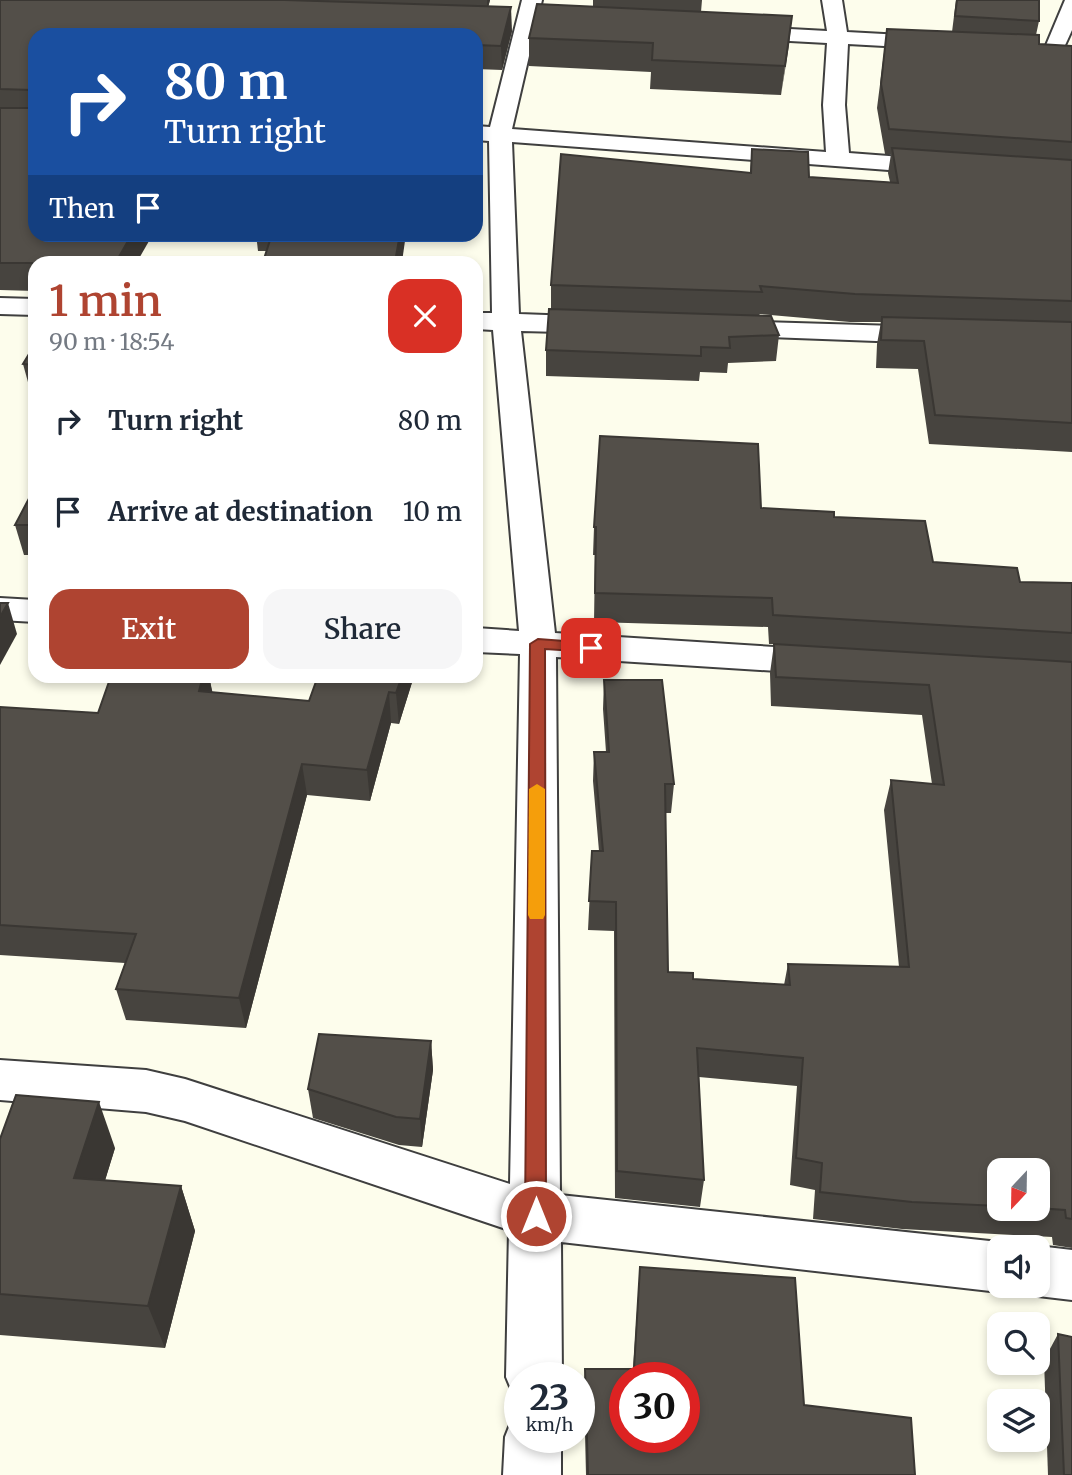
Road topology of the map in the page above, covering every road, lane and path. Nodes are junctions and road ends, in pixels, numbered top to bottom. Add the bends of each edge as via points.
1 (832, 0) edge
2 (1072, 4) edge
3 (532, 16) edge
4 (714, 30) edge
5 (838, 37) junction
6 (960, 45) edge
7 (1055, 51) edge
8 (488, 133) edge
9 (838, 159) junction
10 (962, 169) edge
11 (0, 306) edge
12 (28, 307) edge
13 (491, 322) edge
14 (631, 326) edge
15 (700, 328) edge
16 (962, 335) edge
17 (0, 609) edge
18 (28, 611) edge
19 (483, 640) edge
20 (538, 644) junction
21 (853, 664) edge
22 (0, 1080) edge
23 (536, 1216) junction
24 (987, 1266) edge
25 (1050, 1272) edge
26 (1072, 1275) edge
27 (534, 1362) edge
28 (533, 1453) edge
29 (532, 1475) edge

1 - 5 street
2 - 7 street
3 - 8 street
4 - 5 street
5 - 6 street
5 - 9 street via 834,105
8 - 9 street
8 - 13 street
9 - 10 street
11 - 12 street
13 - 14 street
13 - 20 street
15 - 16 street
17 - 18 street
19 - 20 street
20 - 21 street
20 - 23 street
22 - 23 street via 146,1091 185,1100
23 - 24 street
23 - 27 street
25 - 26 street
28 - 29 street

